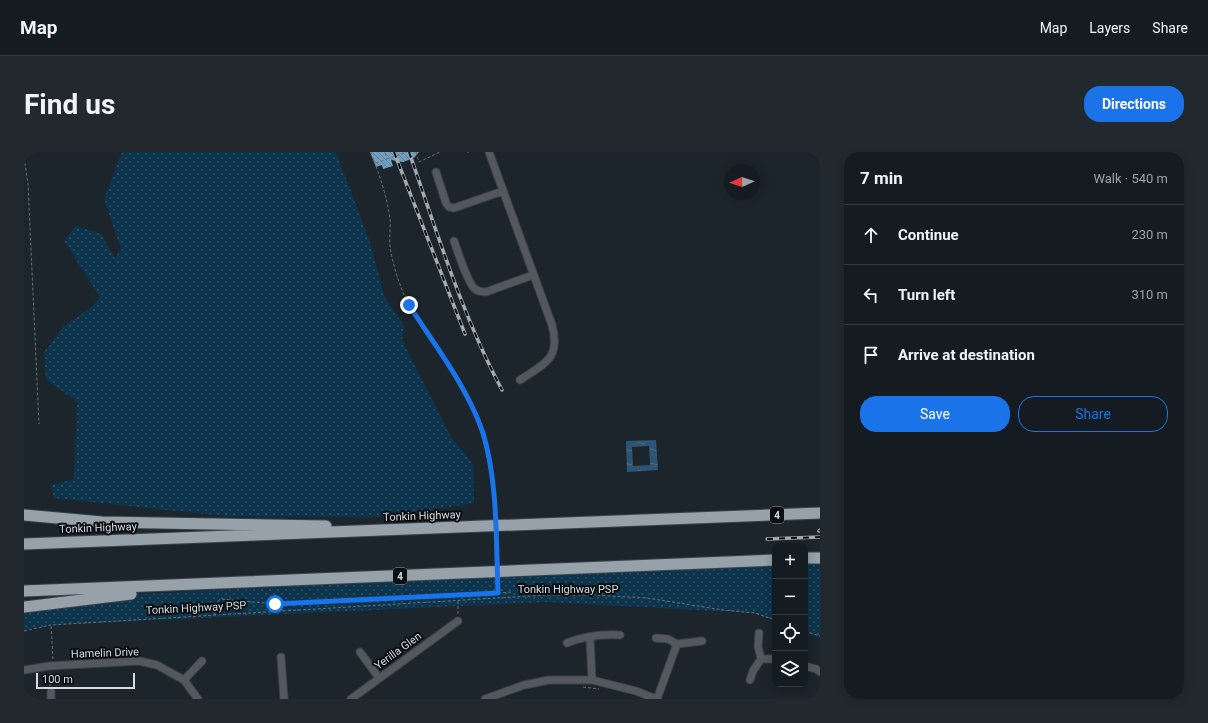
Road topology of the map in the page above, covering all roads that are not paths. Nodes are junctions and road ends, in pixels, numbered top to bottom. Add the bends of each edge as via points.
1 (489, 152) edge
2 (436, 172) dead end
3 (503, 191) junction
4 (454, 241) dead end
5 (533, 275) junction
6 (520, 380) dead end
7 (820, 513) edge
8 (24, 515) edge
9 (398, 530) junction
10 (24, 544) edge
11 (808, 558) edge
12 (820, 558) edge
13 (772, 560) edge
14 (201, 585) junction
15 (24, 591) edge
16 (24, 607) edge
17 (458, 621) road end
18 (760, 634) dead end
19 (620, 635) dead end
20 (590, 638) junction
21 (656, 638) dead end
22 (702, 640) dead end
23 (567, 643) dead end
24 (677, 644) junction
25 (360, 652) dead end
26 (281, 657) dead end
27 (761, 659) junction
28 (772, 659) edge
29 (202, 661) dead end
30 (808, 667) edge
31 (24, 670) edge
32 (820, 672) edge
33 (379, 678) junction
34 (184, 680) junction
35 (592, 680) junction
36 (750, 680) dead end
37 (198, 699) edge
38 (284, 699) edge
39 (351, 699) edge
40 (485, 699) edge
41 (656, 699) edge

1 - 3 street
2 - 3 street via 449,207 454,208
3 - 5 street
4 - 5 street via 469,280 479,291 486,292
5 - 6 street via 556,342 552,357
7 - 9 highway, Tonkin Highway / 4
8 - 9 highway via 102,522 332,526
9 - 10 highway, Tonkin Highway / 4
11 - 12 highway
13 - 14 highway, 4
14 - 15 highway, 4
14 - 16 highway
17 - 33 street, Yerilla Glen
18 - 27 street via 758,646
19 - 20 street via 601,634
20 - 23 street
20 - 35 street
21 - 24 street via 668,639
22 - 24 street
24 - 41 street
25 - 33 street
26 - 38 street
27 - 28 street
27 - 36 street
29 - 34 street
30 - 32 street
31 - 34 street, Hamelin Drive via 49,666 139,661 156,665
33 - 39 street, Yerilla Glen
34 - 37 street, Hamelin Drive
35 - 40 street via 548,680 524,685
35 - 41 street

